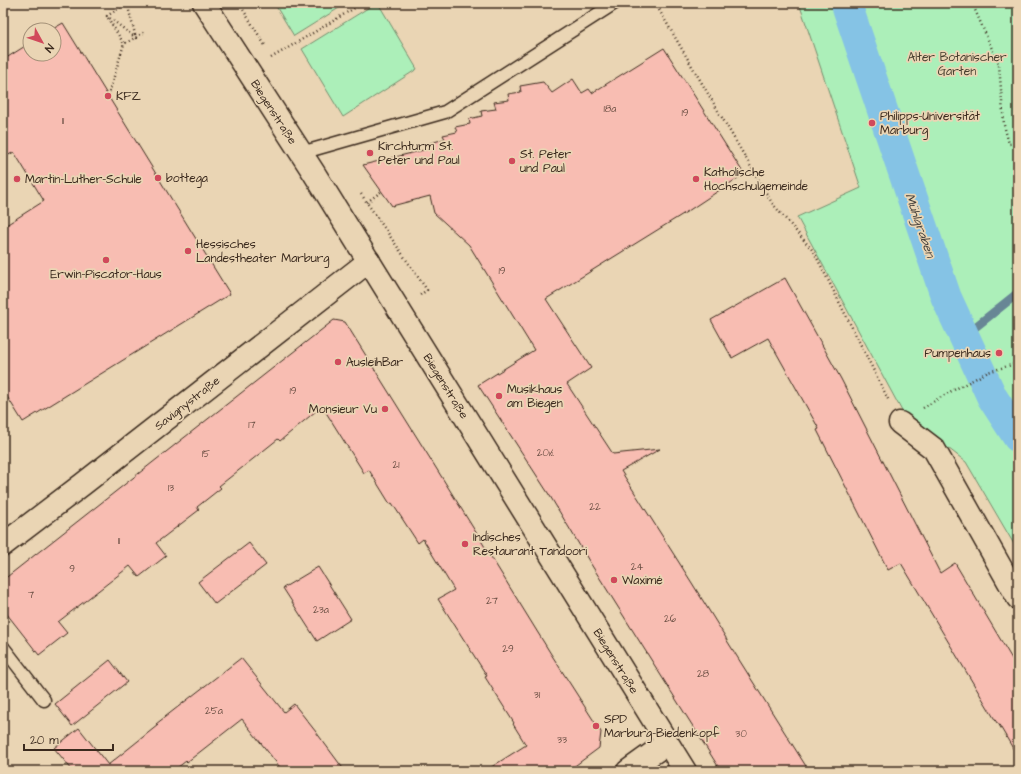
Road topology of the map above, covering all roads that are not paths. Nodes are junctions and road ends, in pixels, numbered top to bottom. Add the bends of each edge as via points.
1 (204, 3) edge
2 (615, 3) edge
3 (301, 153) junction
4 (369, 261) junction
5 (900, 423) road end
6 (3, 545) edge
7 (1018, 598) edge
8 (3, 646) edge
9 (44, 700) dead end
10 (667, 743) junction
11 (628, 771) edge
12 (685, 771) edge

1 - 3 main road, Biegenstraße
2 - 3 lane via 445,112
3 - 4 main road, Biegenstraße
4 - 6 main road, Savignystraße
4 - 10 main road, Biegenstraße
5 - 7 main road via 934,449
8 - 9 lane
10 - 11 main road
10 - 12 main road, Biegenstraße

